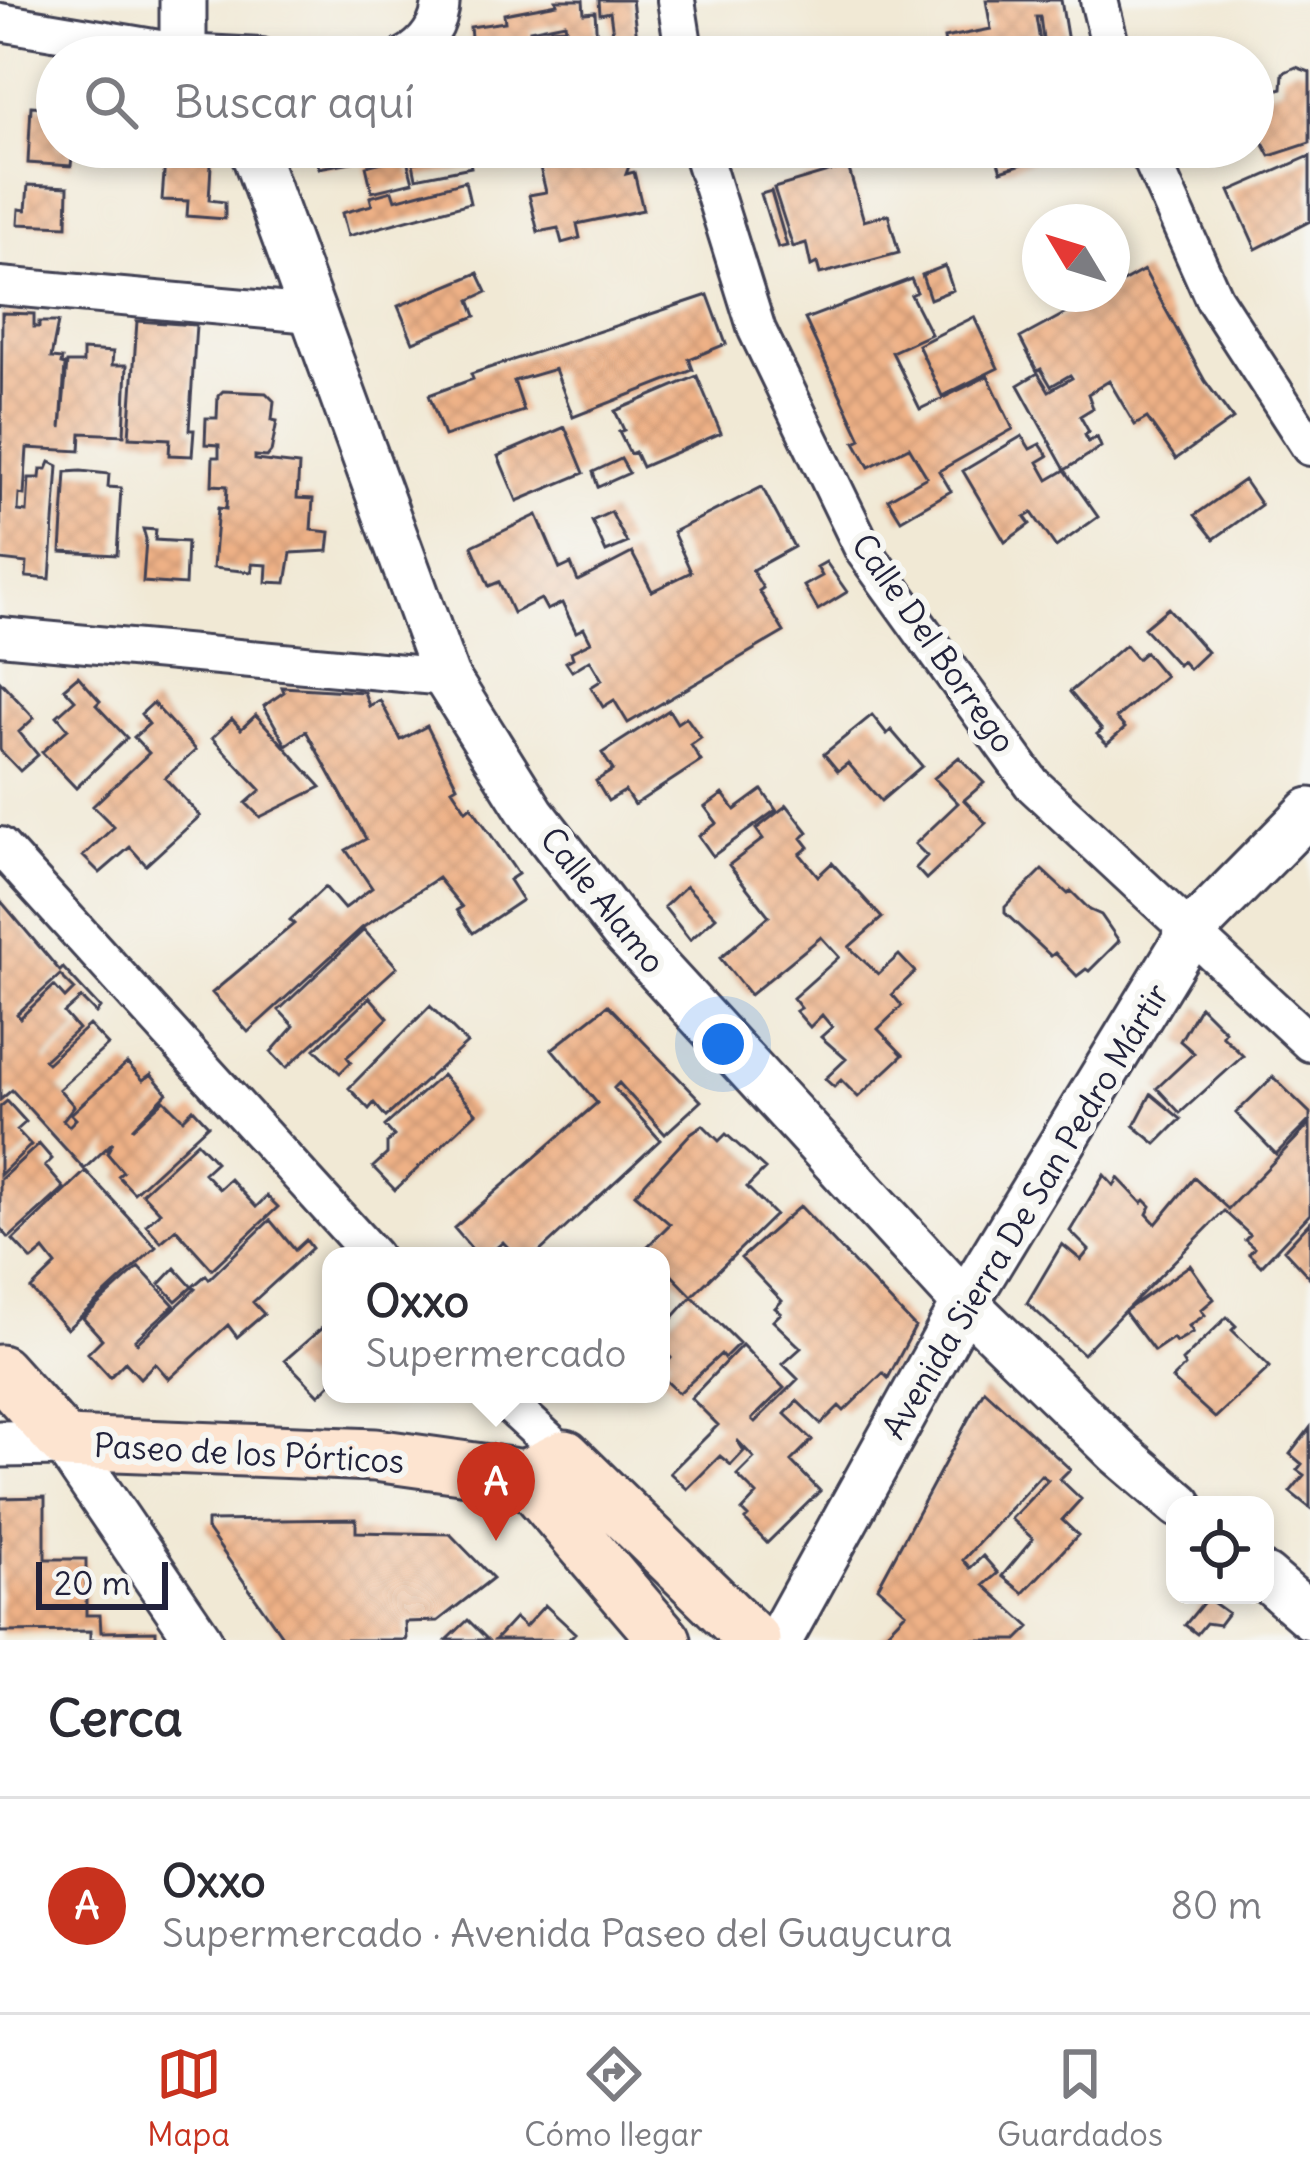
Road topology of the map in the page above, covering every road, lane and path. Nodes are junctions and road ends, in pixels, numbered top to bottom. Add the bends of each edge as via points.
1 (183, 0) edge
2 (441, 0) edge
3 (676, 0) edge
4 (1099, 0) edge
5 (0, 22) edge
6 (79, 36) edge
7 (185, 36) edge
8 (424, 36) edge
9 (682, 36) edge
10 (1108, 36) edge
11 (260, 168) edge
12 (707, 168) edge
13 (1155, 168) edge
14 (0, 286) edge
15 (312, 314) junction
16 (1310, 447) edge
17 (0, 636) edge
18 (446, 677) junction
19 (1310, 811) edge
20 (0, 846) edge
21 (1190, 933) junction
22 (1310, 1043) edge
23 (365, 1247) edge
24 (965, 1303) junction
25 (0, 1371) edge
26 (504, 1403) edge
27 (65, 1443) junction
28 (0, 1444) edge
29 (544, 1466) junction
30 (1169, 1496) edge
31 (1274, 1585) edge
32 (1310, 1616) edge
33 (199, 1640) edge
34 (665, 1640) edge
35 (754, 1640) edge
36 (779, 1640) edge

1 - 7 street
2 - 8 street
3 - 9 street
4 - 10 street
5 - 6 street
11 - 15 street, Calle Alamo
12 - 21 street, Calle Del Borrego via 757,330 865,551 1032,784
13 - 16 street via 1214,299
14 - 15 street
15 - 18 street, Calle Alamo
17 - 18 street
18 - 24 street, Calle Alamo via 532,814 623,931
19 - 21 street, Avenida Sierra De San Pedro Mártir
20 - 23 street
21 - 22 street, Calle Del Borrego
21 - 24 street, Avenida Sierra De San Pedro Mártir
24 - 30 street, Calle Alamo
24 - 36 street, Avenida Sierra De San Pedro Mártir
25 - 27 main road
26 - 29 street
27 - 28 street, Paseo de los Pórticos
27 - 29 main road, Paseo de los Pórticos
27 - 33 street
29 - 34 main road
29 - 35 main road
31 - 32 street

